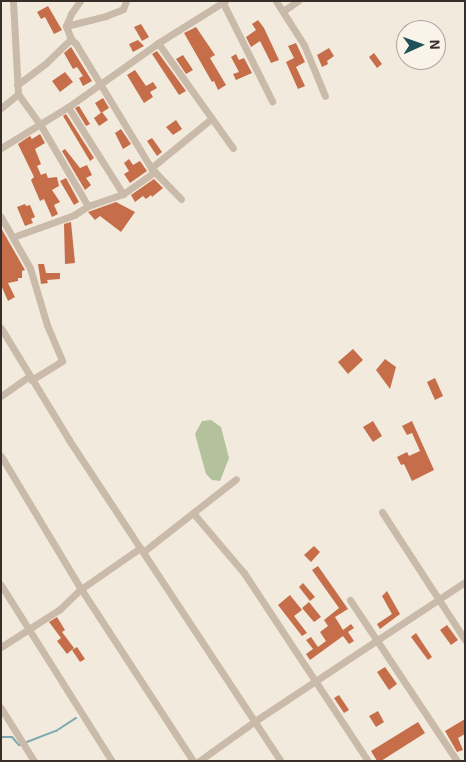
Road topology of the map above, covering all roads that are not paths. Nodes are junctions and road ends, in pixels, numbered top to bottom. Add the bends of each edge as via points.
1 (13, 1) edge
2 (80, 1) edge
3 (126, 1) edge
4 (276, 1) edge
5 (298, 1) edge
6 (224, 2) edge
7 (283, 10) junction
8 (66, 26) junction
9 (71, 40) junction
10 (158, 44) junction
11 (100, 84) junction
12 (18, 85) junction
13 (18, 94) junction
14 (325, 96) dead end
15 (272, 101) dead end
16 (68, 107) junction
17 (1, 108) edge
18 (211, 119) junction
19 (40, 124) junction
20 (1, 148) edge
21 (233, 148) dead end
22 (153, 170) junction
23 (123, 194) junction
24 (181, 199) dead end
25 (88, 206) junction
26 (1, 217) edge
27 (13, 237) junction
28 (1, 328) edge
29 (31, 378) junction
30 (1, 396) edge
31 (1, 456) edge
32 (236, 479) dead end
33 (382, 512) dead end
34 (193, 513) junction
35 (141, 550) junction
36 (465, 582) edge
37 (1, 585) edge
38 (81, 589) junction
39 (438, 599) junction
40 (350, 600) dead end
41 (28, 629) junction
42 (376, 640) junction
43 (465, 640) edge
44 (1, 647) edge
45 (315, 681) junction
46 (1, 708) edge
47 (254, 721) junction
48 (34, 761) edge
49 (112, 761) edge
50 (193, 761) edge
51 (199, 761) edge
52 (281, 761) edge
53 (368, 761) edge
54 (457, 761) edge

1 - 12 street
2 - 8 street
3 - 8 street via 123,9
4 - 7 street
5 - 7 street
6 - 10 street
6 - 15 street
7 - 14 street via 304,45
8 - 9 street
9 - 11 street
9 - 12 street
10 - 11 street
10 - 18 street
11 - 16 street
11 - 22 street
12 - 13 street
13 - 17 street
13 - 19 street
16 - 19 street
16 - 23 street
18 - 21 street
18 - 22 street
19 - 20 street
19 - 25 street
22 - 23 street
22 - 24 street
23 - 25 street
25 - 27 street via 74,215
26 - 27 street
27 - 29 street via 30,268 47,325 62,360
28 - 29 street
29 - 30 street
29 - 35 street
31 - 38 street
32 - 34 street
33 - 39 street
34 - 35 street
34 - 45 street via 244,573
35 - 38 street
35 - 47 street
36 - 39 street
37 - 41 street
38 - 41 street via 60,609
38 - 50 street
39 - 42 street
39 - 43 street
40 - 42 street
41 - 44 street
41 - 49 street
42 - 45 street
42 - 54 street
45 - 47 street
45 - 53 street
46 - 48 street
47 - 51 street
47 - 52 street

